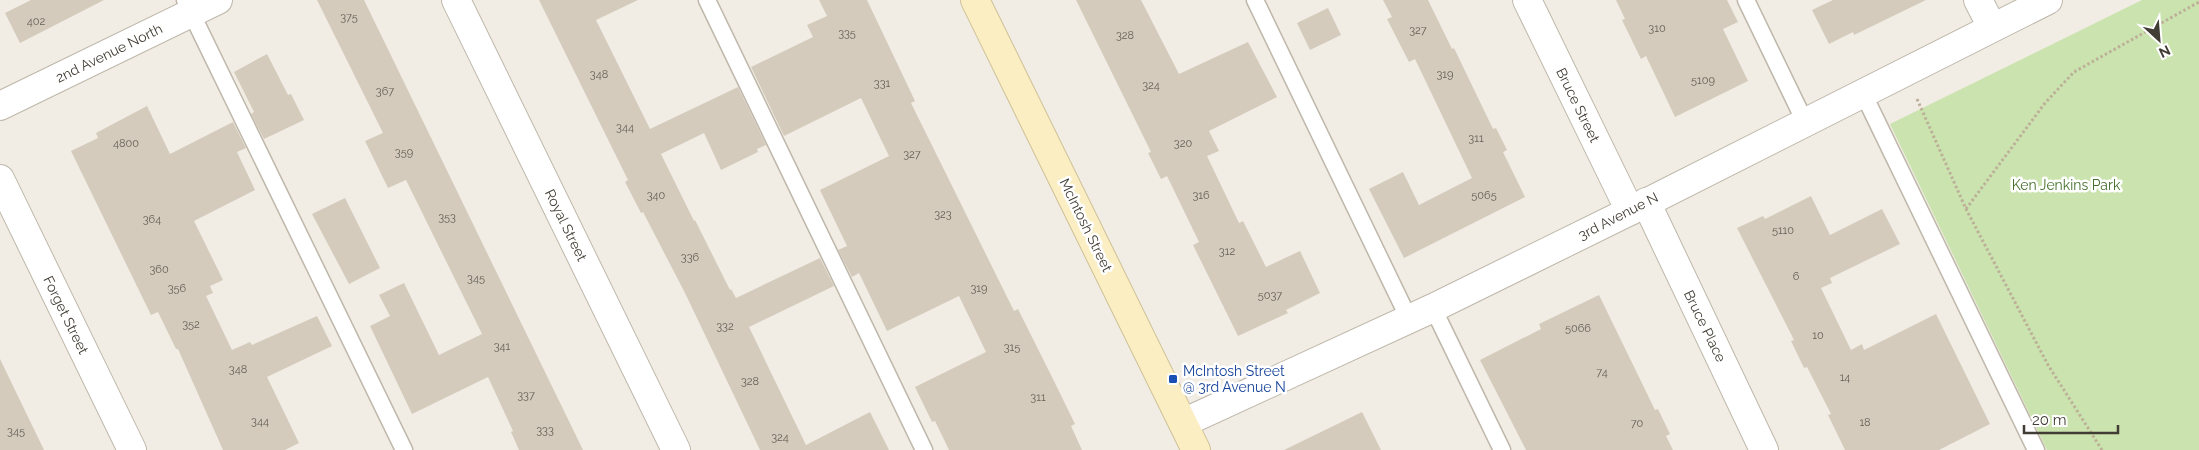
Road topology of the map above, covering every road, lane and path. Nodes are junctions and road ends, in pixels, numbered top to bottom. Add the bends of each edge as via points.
1 (218, 0) edge
2 (456, 0) edge
3 (707, 0) edge
4 (975, 0) edge
5 (1255, 0) edge
6 (1527, 0) edge
7 (1746, 0) edge
8 (1978, 0) edge
9 (2048, 0) edge
10 (2199, 2) edge
11 (188, 7) edge
12 (1992, 27) junction
13 (1904, 72) junction
14 (1863, 93) junction
15 (0, 106) edge
16 (1805, 122) junction
17 (0, 180) edge
18 (1638, 207) junction
19 (1966, 209) junction
20 (1421, 313) junction
21 (1183, 423) junction
22 (132, 450) edge
23 (404, 450) edge
24 (676, 450) edge
25 (924, 450) edge
26 (1196, 450) edge
27 (1502, 450) edge
28 (1764, 450) edge
29 (2036, 450) edge
30 (2102, 450) edge

1 - 11 street, 2nd Avenue North
2 - 24 street, Royal Street
3 - 25 lane
4 - 21 street, McIntosh Street
5 - 20 lane
6 - 18 street, Bruce Street
7 - 16 lane
8 - 12 street
9 - 12 street, 3rd Avenue N
10 - 19 path via 2074,72 2045,103
11 - 15 street, 2nd Avenue North
11 - 23 lane
12 - 13 street, 3rd Avenue N
13 - 14 street, 3rd Avenue N
13 - 19 path
14 - 16 street, 3rd Avenue N
14 - 29 lane
16 - 18 street, 3rd Avenue N
17 - 22 street, Forget Street
18 - 20 street, 3rd Avenue N
18 - 28 street, Bruce Place
19 - 30 path via 2048,365
20 - 21 street, 3rd Avenue N
20 - 27 lane
21 - 26 street, McIntosh Street

